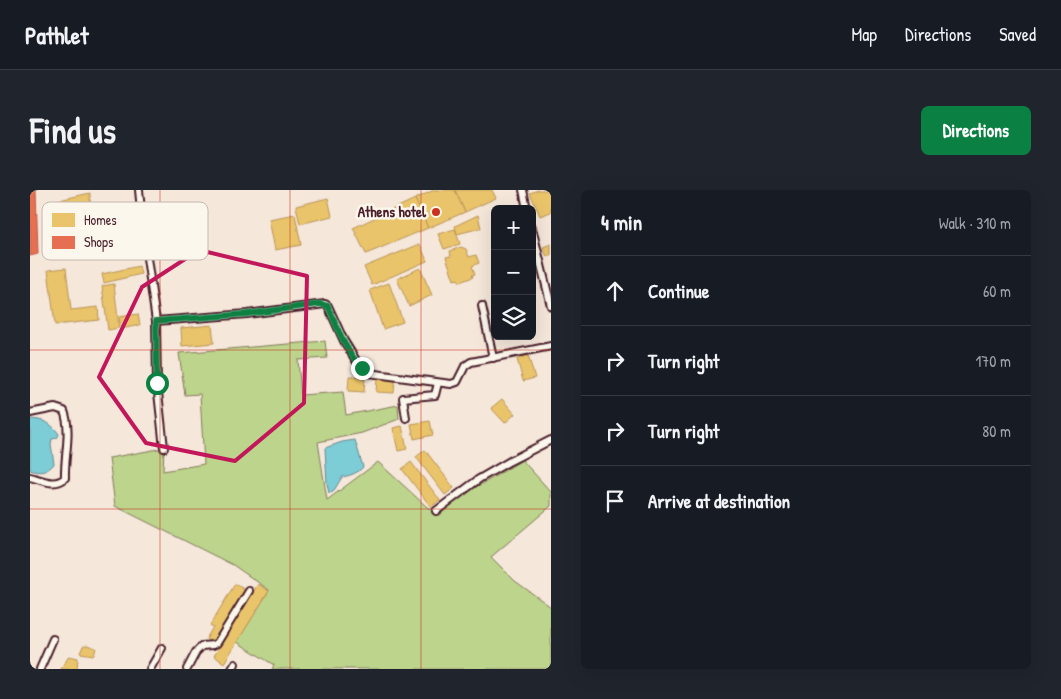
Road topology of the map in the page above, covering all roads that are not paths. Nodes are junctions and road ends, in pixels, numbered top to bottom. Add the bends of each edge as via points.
1 (523, 190) edge
2 (526, 205) edge
3 (536, 242) edge
4 (147, 260) edge
5 (549, 287) edge
6 (482, 306) dead end
7 (551, 306) edge
8 (156, 321) junction
9 (551, 346) edge
10 (493, 358) junction
11 (438, 383) junction
12 (30, 413) edge
13 (406, 418) dead end
14 (551, 440) edge
15 (164, 448) dead end
16 (30, 476) edge
17 (436, 511) dead end
18 (249, 591) dead end
19 (53, 639) dead end
20 (162, 648) dead end
21 (40, 669) edge
22 (150, 669) edge
23 (187, 669) edge

1 - 2 street
3 - 5 street
4 - 8 street
5 - 7 street
6 - 10 street
8 - 11 street via 324,304 357,362 368,373
8 - 15 street via 157,383
9 - 10 street
10 - 11 street via 465,366 455,384
11 - 13 street via 435,395 403,398
12 - 16 street via 55,408 64,412 67,436 65,478 60,483 53,483
14 - 17 street via 479,479
18 - 23 street via 217,643 202,646
19 - 21 street
20 - 22 street

